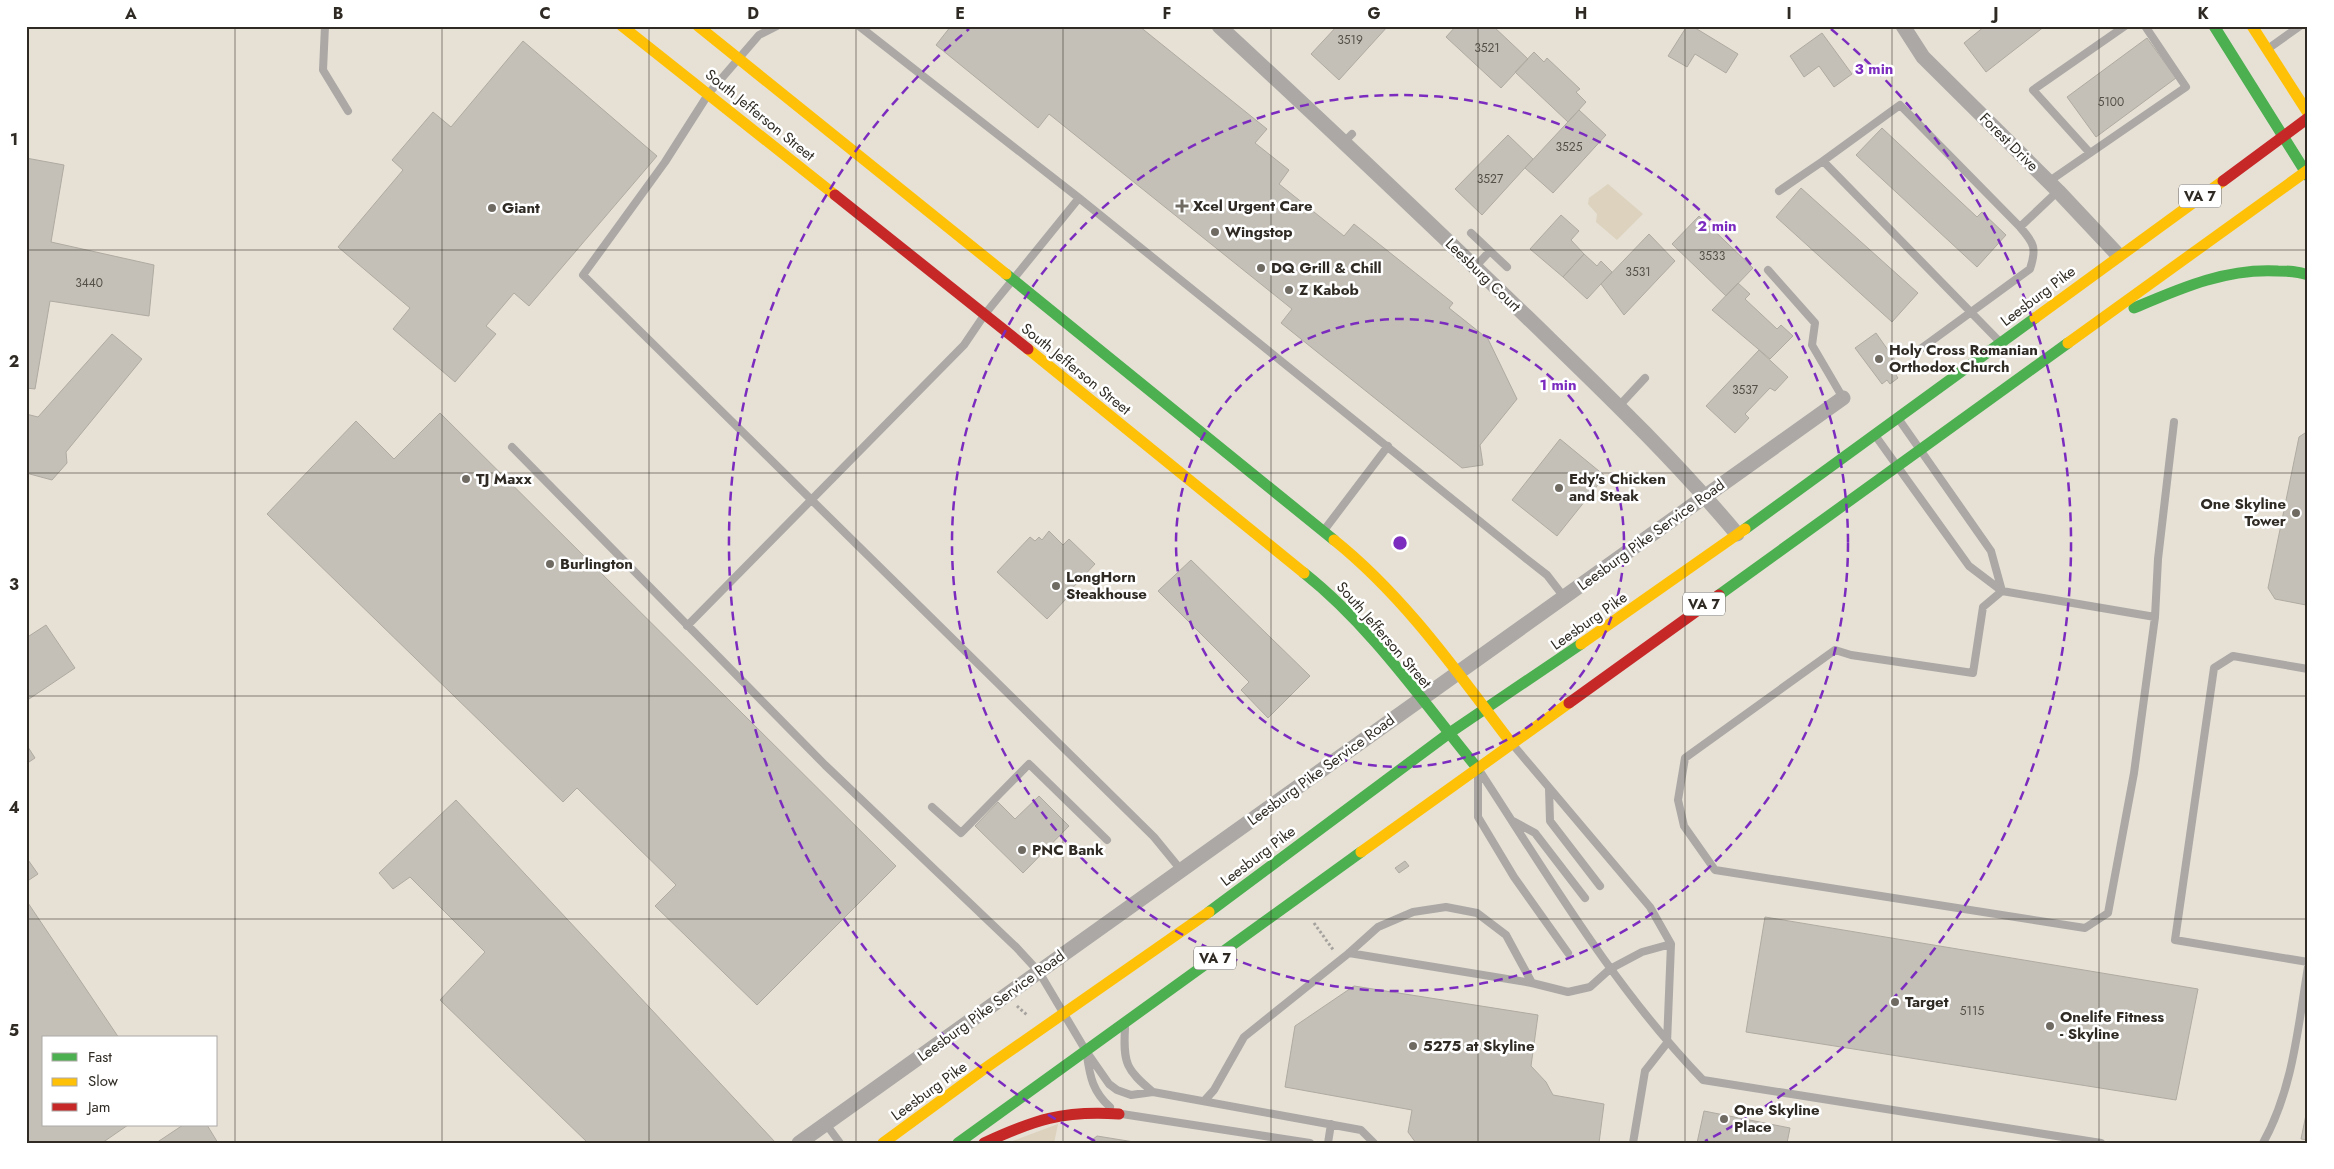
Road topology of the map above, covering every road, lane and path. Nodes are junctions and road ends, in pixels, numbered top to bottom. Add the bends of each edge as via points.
1 (325, 26) edge
2 (622, 26) edge
3 (698, 26) edge
4 (777, 26) edge
5 (859, 26) edge
6 (1219, 26) edge
7 (1903, 26) edge
8 (2126, 26) edge
9 (2145, 26) edge
10 (2214, 26) edge
11 (2252, 26) edge
12 (2300, 26) edge
13 (2267, 50) junction
14 (738, 58) junction
15 (709, 93) junction
16 (348, 111) dead end
17 (2308, 113) edge
18 (2308, 118) edge
19 (2281, 136) junction
20 (2090, 152) junction
21 (1823, 161) junction
22 (2307, 172) edge
23 (2053, 187) junction
24 (1779, 191) dead end
25 (1080, 198) junction
26 (2020, 227) junction
27 (1471, 233) dead end
28 (1490, 251) junction
29 (2118, 255) junction
30 (1475, 267) junction
31 (1507, 267) dead end
32 (1768, 270) dead end
33 (2308, 274) edge
34 (1014, 280) junction
35 (1971, 311) junction
36 (985, 314) junction
37 (2074, 339) junction
38 (2000, 343) junction
39 (1915, 353) dead end
40 (1645, 378) dead end
41 (1843, 398) joint
42 (1619, 406) junction
43 (1898, 418) junction
44 (2174, 422) dead end
45 (1875, 435) junction
46 (512, 446) dead end
47 (1388, 446) junction
48 (1919, 449) junction
49 (1897, 465) junction
50 (1706, 496) junction
51 (812, 499) junction
52 (1324, 530) junction
53 (1737, 534) junction
54 (2002, 591) junction
55 (1564, 597) junction
56 (2155, 617) junction
57 (687, 626) junction
58 (2308, 669) edge
59 (1457, 673) junction
60 (1420, 699) junction
61 (1485, 710) junction
62 (1448, 734) junction
63 (1512, 744) junction
64 (1478, 769) junction
65 (1549, 788) junction
66 (932, 807) dead end
67 (1512, 820) junction
68 (1107, 840) dead end
69 (1181, 870) junction
70 (1600, 886) dead end
71 (1585, 898) dead end
72 (1314, 923) dead end
73 (1671, 944) junction
74 (1335, 952) dead end
75 (1349, 953) junction
76 (1568, 954) dead end
77 (2308, 962) edge
78 (2308, 967) edge
79 (1610, 969) junction
80 (1039, 972) junction
81 (1532, 983) junction
82 (1015, 1003) dead end
83 (1028, 1015) dead end
84 (1064, 1015) junction
85 (1125, 1023) junction
86 (1668, 1043) junction
87 (1086, 1051) junction
88 (1153, 1092) junction
89 (1205, 1100) junction
90 (1119, 1114) junction
91 (826, 1124) junction
92 (1331, 1124) junction
93 (799, 1143) edge
94 (840, 1143) edge
95 (883, 1143) edge
96 (958, 1143) edge
97 (984, 1143) edge
98 (1310, 1143) edge
99 (1328, 1143) edge
100 (1374, 1143) edge
101 (1633, 1143) edge
102 (2101, 1143) edge
103 (2263, 1143) edge

1 - 16 lane via 323,70
2 - 15 main road, South Jefferson Street
3 - 14 main road, South Jefferson Street
4 - 14 lane via 759,35
5 - 25 lane
6 - 30 street, Leesburg Court via 1260,57 1348,138
7 - 23 street, Forest Drive via 1923,57
8 - 20 lane via 2033,90
9 - 20 lane via 2186,88
10 - 19 main road
11 - 13 main road
12 - 13 lane
13 - 17 main road
14 - 15 lane
14 - 34 main road, South Jefferson Street
15 - 36 main road, South Jefferson Street
15 - 51 lane via 665,162 582,274
18 - 19 main road, Leesburg Pike / VA 7
19 - 22 main road
19 - 29 main road, Leesburg Pike / VA 7
20 - 23 lane
21 - 24 lane
21 - 26 lane via 1900,105
21 - 35 lane
22 - 37 main road, VA 7
23 - 26 lane
23 - 29 street, Forest Drive
25 - 34 lane
25 - 47 lane
26 - 35 lane via 2033,242 2034,256 2030,269
27 - 28 lane
28 - 30 lane
28 - 31 lane
29 - 38 main road, Leesburg Pike / VA 7
30 - 42 street, Leesburg Court
32 - 41 lane via 1814,323 1812,345
33 - 37 main road via 2268,269 2228,272 2130,310
34 - 36 lane
34 - 52 main road, South Jefferson Street
35 - 38 lane
35 - 39 lane
36 - 51 lane via 964,345
36 - 60 main road, South Jefferson Street via 1323,588 1376,644
37 - 48 main road, VA 7
38 - 43 main road, Leesburg Pike / VA 7
40 - 42 lane
41 - 50 street, Leesburg Pike Service Road
42 - 50 street, Leesburg Court
43 - 45 main road, Leesburg Pike / VA 7
43 - 48 lane
44 - 56 lane via 2158,559
45 - 49 lane
45 - 53 main road, Leesburg Pike / VA 7
46 - 57 lane
47 - 52 lane
47 - 55 lane via 1547,575
48 - 49 main road, VA 7
48 - 54 lane via 1991,552
49 - 54 lane via 1969,566
49 - 63 main road, VA 7
50 - 53 street, Leesburg Court
50 - 55 street, Leesburg Pike Service Road
51 - 57 lane
51 - 69 lane via 1154,837
52 - 59 main road, South Jefferson Street via 1389,590
53 - 61 main road, Leesburg Pike / VA 7
54 - 56 lane
54 - 56 lane via 1983,607 1973,673 1835,650 1685,758 1678,800 1684,826 1715,870 2085,928 2108,913 2134,773
55 - 59 street, Leesburg Pike Service Road
57 - 80 lane via 825,766
58 - 77 lane via 2233,656 2214,668 2175,940
59 - 60 street, Leesburg Pike Service Road
59 - 61 main road, South Jefferson Street
60 - 62 main road, South Jefferson Street
60 - 69 street, Leesburg Pike Service Road
61 - 62 main road, Leesburg Pike / VA 7
61 - 63 main road, South Jefferson Street
62 - 64 main road, South Jefferson Street
62 - 84 main road, Leesburg Pike / VA 7
63 - 64 main road, VA 7
63 - 65 lane
64 - 67 lane
64 - 76 lane via 1478,817 1514,877
64 - 85 main road, VA 7
65 - 70 lane via 1550,822
65 - 73 lane via 1650,907
66 - 68 lane via 960,833 1029,764
67 - 71 lane via 1536,833
67 - 79 lane
69 - 80 street, Leesburg Pike Service Road
72 - 74 path
73 - 79 lane via 1642,952
73 - 86 lane
75 - 81 lane
75 - 81 lane via 1378,927 1412,912 1446,907 1477,913 1506,935
75 - 89 lane via 1244,1037
78 - 103 lane via 2291,1074
79 - 81 lane via 1590,988 1568,992
79 - 86 lane
80 - 84 lane
80 - 91 street, Leesburg Pike Service Road
82 - 83 path
84 - 87 lane
84 - 95 main road, Leesburg Pike / VA 7
85 - 87 main road, VA 7
85 - 88 lane via 1126,1063 1132,1074
86 - 101 lane via 1645,1071
86 - 102 lane via 1703,1080
87 - 88 lane via 1105,1079 1117,1090 1131,1095
87 - 90 lane via 1092,1084 1102,1099
87 - 96 main road, VA 7
88 - 89 lane
89 - 92 lane
90 - 97 main road via 1083,1111 1051,1115
90 - 98 lane
91 - 93 street, Leesburg Pike Service Road
91 - 94 lane
92 - 99 lane
92 - 100 lane via 1361,1130

